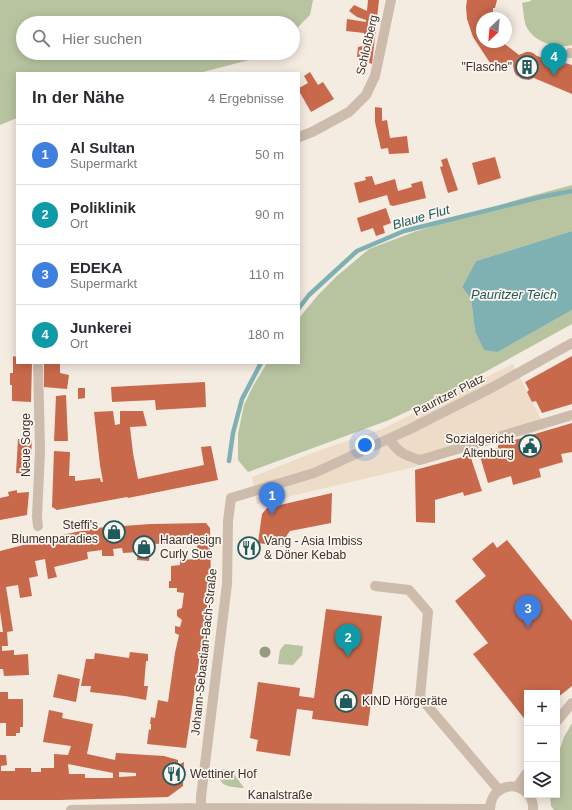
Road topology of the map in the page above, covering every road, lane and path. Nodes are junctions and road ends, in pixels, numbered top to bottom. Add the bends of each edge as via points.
1 (391, 0) edge
2 (300, 137) edge
3 (572, 343) edge
4 (38, 364) edge
5 (572, 415) edge
6 (389, 438) junction
7 (231, 498) joint
8 (38, 526) dead end
9 (375, 586) dead end
10 (572, 703) edge
11 (560, 717) edge
12 (524, 777) edge
13 (517, 787) junction
14 (499, 790) junction
15 (524, 790) edge
16 (531, 798) edge
17 (201, 809) edge
18 (71, 810) edge
19 (490, 810) edge
20 (533, 810) edge

1 - 2 street, Schloßberg via 376,76 366,95 349,112
3 - 6 street, Pauritzer Platz via 479,395
4 - 8 street, Neue Sorge
5 - 6 street via 420,460 396,449
6 - 7 street, Pauritzer Platz via 314,473
7 - 17 street, Johann-Sebastian-Bach-Straße via 227,584
9 - 14 street via 409,590 428,612 420,697
10 - 11 street
12 - 13 street
13 - 14 street
13 - 15 street
14 - 19 street via 494,795
16 - 20 street
17 - 18 street, Kanalstraße
17 - 19 street, Kanalstraße

